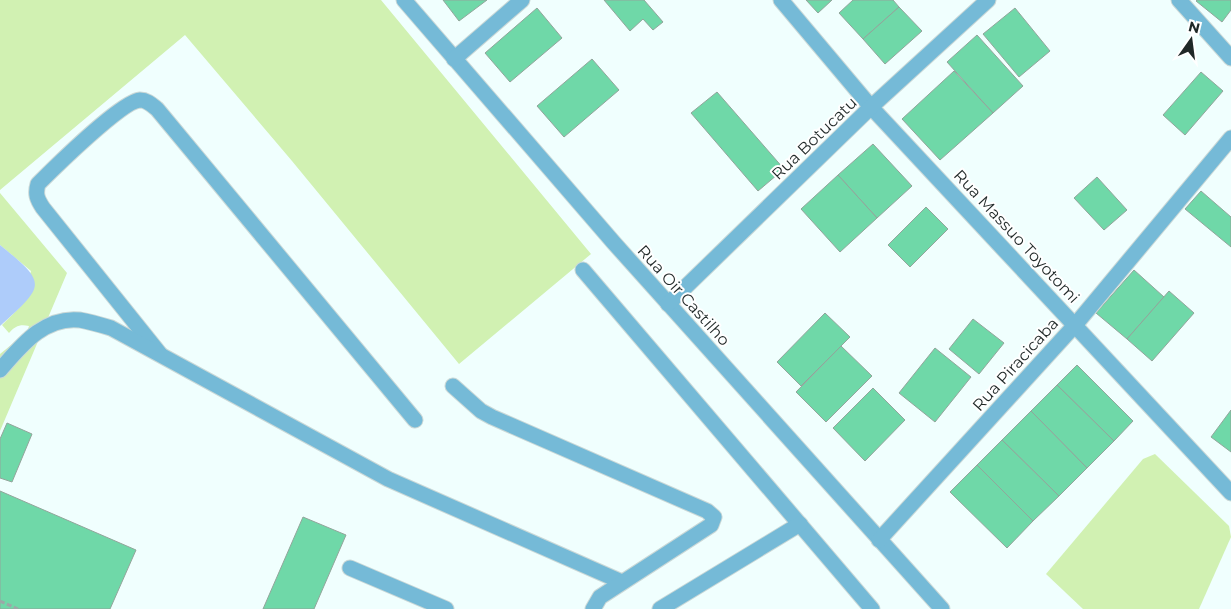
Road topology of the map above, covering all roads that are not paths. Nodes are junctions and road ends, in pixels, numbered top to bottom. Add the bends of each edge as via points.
1 (404, 0) edge
2 (522, 0) edge
3 (781, 0) edge
4 (988, 0) edge
5 (1179, 0) edge
6 (1231, 58) edge
7 (454, 59) junction
8 (871, 107) junction
9 (1231, 138) edge
10 (583, 270) dead end
11 (668, 304) junction
12 (1076, 324) junction
13 (160, 354) junction
14 (0, 370) edge
15 (453, 386) dead end
16 (415, 420) dead end
17 (1231, 492) edge
18 (800, 524) junction
19 (879, 540) junction
20 (350, 568) dead end
21 (622, 582) junction
22 (446, 609) edge
23 (593, 609) edge
24 (660, 609) edge
25 (872, 609) edge
26 (942, 609) edge

1 - 7 street, Rua Oir Castilho
2 - 7 street
3 - 8 street, Rua Massuo Toyotomi
4 - 8 street, Rua Botucatu
5 - 6 street
7 - 11 street, Rua Oir Castilho
8 - 11 street, Rua Botucatu
8 - 12 street, Rua Massuo Toyotomi
9 - 12 street, Rua Piracicaba
10 - 18 street
11 - 19 street, Rua Oir Castilho
12 - 17 street, Rua Massuo Toyotomi
12 - 19 street, Rua Piracicaba
13 - 14 street via 112,328 79,320 52,323 27,340
13 - 16 street via 43,208 36,192 38,184 98,128 132,102 142,100 157,109
13 - 21 street via 388,479
15 - 21 street via 481,411 707,511 714,517 711,525
18 - 24 street
18 - 25 street
19 - 26 street, Rua Oir Castilho
20 - 22 street
21 - 23 street via 600,597

